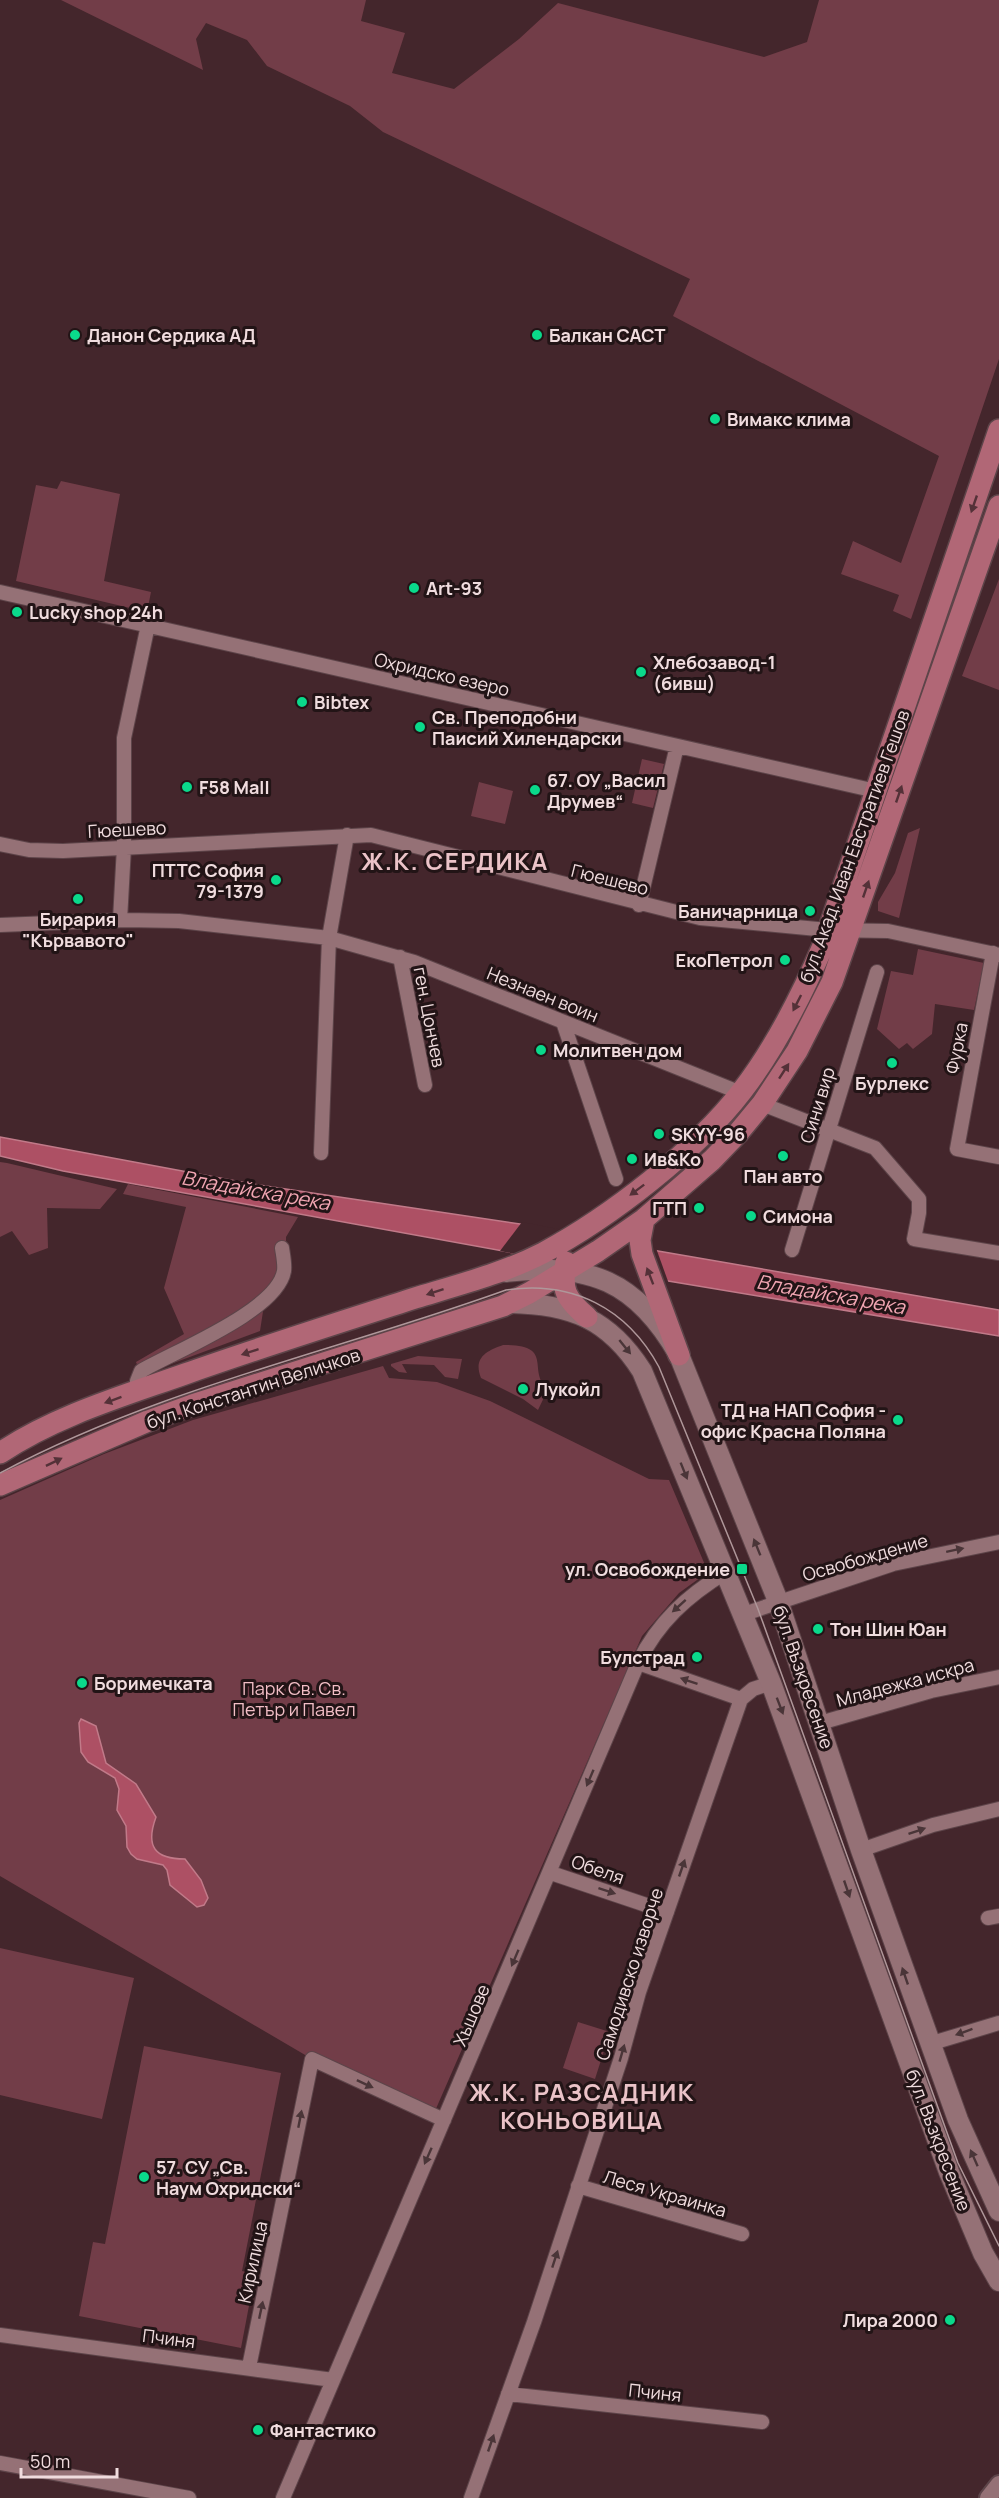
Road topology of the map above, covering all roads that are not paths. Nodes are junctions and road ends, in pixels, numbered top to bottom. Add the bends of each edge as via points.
1 (999, 430) edge
2 (999, 506) edge
3 (0, 592) edge
4 (148, 625) junction
5 (677, 746) junction
6 (876, 791) junction
7 (346, 835) junction
8 (0, 844) edge
9 (124, 847) junction
10 (639, 905) junction
11 (120, 920) junction
12 (0, 925) edge
13 (828, 930) junction
14 (852, 930) junction
15 (329, 938) junction
16 (996, 954) edge
17 (400, 957) junction
18 (878, 972) dead end
19 (563, 1022) junction
20 (425, 1084) dead end
21 (741, 1092) junction
22 (762, 1104) junction
23 (828, 1128) junction
24 (321, 1154) dead end
25 (999, 1157) edge
26 (616, 1179) dead end
27 (597, 1218) junction
28 (644, 1219) junction
29 (282, 1248) dead end
30 (792, 1250) dead end
31 (999, 1253) edge
32 (564, 1271) junction
33 (491, 1274) junction
34 (510, 1303) junction
35 (587, 1317) junction
36 (679, 1355) junction
37 (139, 1390) junction
38 (0, 1453) edge
39 (0, 1485) edge
40 (999, 1542) edge
41 (726, 1572) junction
42 (778, 1601) junction
43 (744, 1614) junction
44 (638, 1663) junction
45 (999, 1677) edge
46 (771, 1683) junction
47 (741, 1699) junction
48 (820, 1723) junction
49 (999, 1809) edge
50 (861, 1850) junction
51 (551, 1873) junction
52 (667, 1912) junction
53 (999, 2023) edge
54 (929, 2044) junction
55 (444, 2120) junction
56 (578, 2186) junction
57 (999, 2211) edge
58 (742, 2235) dead end
59 (999, 2281) edge
60 (0, 2335) edge
61 (249, 2367) junction
62 (333, 2380) junction
63 (508, 2394) junction
64 (762, 2422) dead end
65 (0, 2463) edge
66 (999, 2484) edge
67 (189, 2498) edge
68 (283, 2498) edge
69 (471, 2498) edge
70 (988, 2498) edge

1 -> 6 main road, бул. Акад. Иван Евстратиев Гешов
14 -> 2 main road, бул. Акад. Иван Евстратиев Гешов
3 - 4 street, Охридско езеро
4 - 5 street, Охридско езеро
4 - 9 street via 124,738
5 - 6 street, Охридско езеро
5 - 10 street
6 - 13 main road, бул. Акад. Иван Евстратиев Гешов
7 - 9 street, Гюешево
7 - 10 street, Гюешево via 382,837
7 - 15 street
8 - 9 street, Гюешево via 63,851
9 - 11 street
10 - 13 street, Гюешево via 725,922
11 - 12 street, Незнаен воин
11 - 15 street, Незнаен воин via 179,921
13 - 14 street, Гюешево
13 -> 21 main road, бул. Акад. Иван Евстратиев Гешов via 789,1018
14 - 16 street, Гюешево via 888,930
22 -> 14 main road, бул. Акад. Иван Евстратиев Гешов via 814,1022
15 - 17 street, Незнаен воин
15 - 24 street
16 - 25 street, Фурка via 957,1149
17 - 19 street, Незнаен воин
17 - 20 street, ген. Цончев
18 - 23 street, Сини вир
19 - 21 street, Незнаен воин
19 - 26 street
21 -> 27 main road, бул. Акад. Иван Евстратиев Гешов via 689,1146
22 - 23 street
22 - 28 main road, бул. Акад. Иван Евстратиев Гешов via 712,1160
23 - 30 street, Сини вир
23 - 31 street via 875,1148 915,1194 920,1207 914,1239
27 - 32 main road via 576,1244
27 - 33 main road, бул. Акад. Иван Евстратиев Гешов via 543,1253
28 - 32 main road, бул. Акад. Иван Евстратиев Гешов
36 -> 28 main road via 642,1254
29 - 37 street via 284,1270 268,1297 248,1314 141,1371
32 - 33 main road, бул. Възкресение via 535,1269
32 - 34 main road, бул. Акад. Иван Евстратиев Гешов
32 - 35 main road via 565,1291
32 - 36 main road, бул. Възкресение via 587,1273 624,1291 658,1323
33 -> 37 main road, бул. Константин Величков
34 - 35 main road, бул. Възкресение via 537,1304
39 -> 34 main road, бул. Константин Величков via 181,1409
35 -> 41 main road, бул. Възкресение via 618,1338 642,1371
42 -> 36 main road, бул. Възкресение
37 -> 38 main road, бул. Константин Величков via 63,1414
42 -> 40 street, Освобождение via 893,1564
41 - 43 main road, бул. Възкресение
41 -> 44 street, Хъшове via 668,1616 649,1640
42 - 43 street, Освобождение
42 - 48 main road, бул. Възкресение
43 - 46 main road, бул. Възкресение
47 -> 44 street
44 -> 51 street, Хъшове
45 - 48 street, Младежка искра via 930,1690
46 - 47 street via 753,1689
46 -> 59 main road, бул. Възкресение via 949,2172
52 -> 47 street, Самодивско изворче
48 - 50 main road, бул. Възкресение
50 -> 49 street via 933,1825
54 -> 50 main road, бул. Възкресение
51 -> 52 street, Обеля
51 -> 55 street, Хъшове
56 -> 52 street, Самодивско изворче
53 -> 54 street
57 -> 54 main road, бул. Възкресение
61 -> 55 street, Кирилица via 312,2059
55 -> 62 street, Хъшове
56 - 58 street, Леся Украинка
63 -> 56 street, Самодивско изворче
60 - 61 street, Пчиня
61 - 62 street, Пчиня
62 - 68 street, Хъшове
63 - 64 street, Пчиня
69 -> 63 street, Самодивско изворче
65 - 67 street
66 - 70 street

